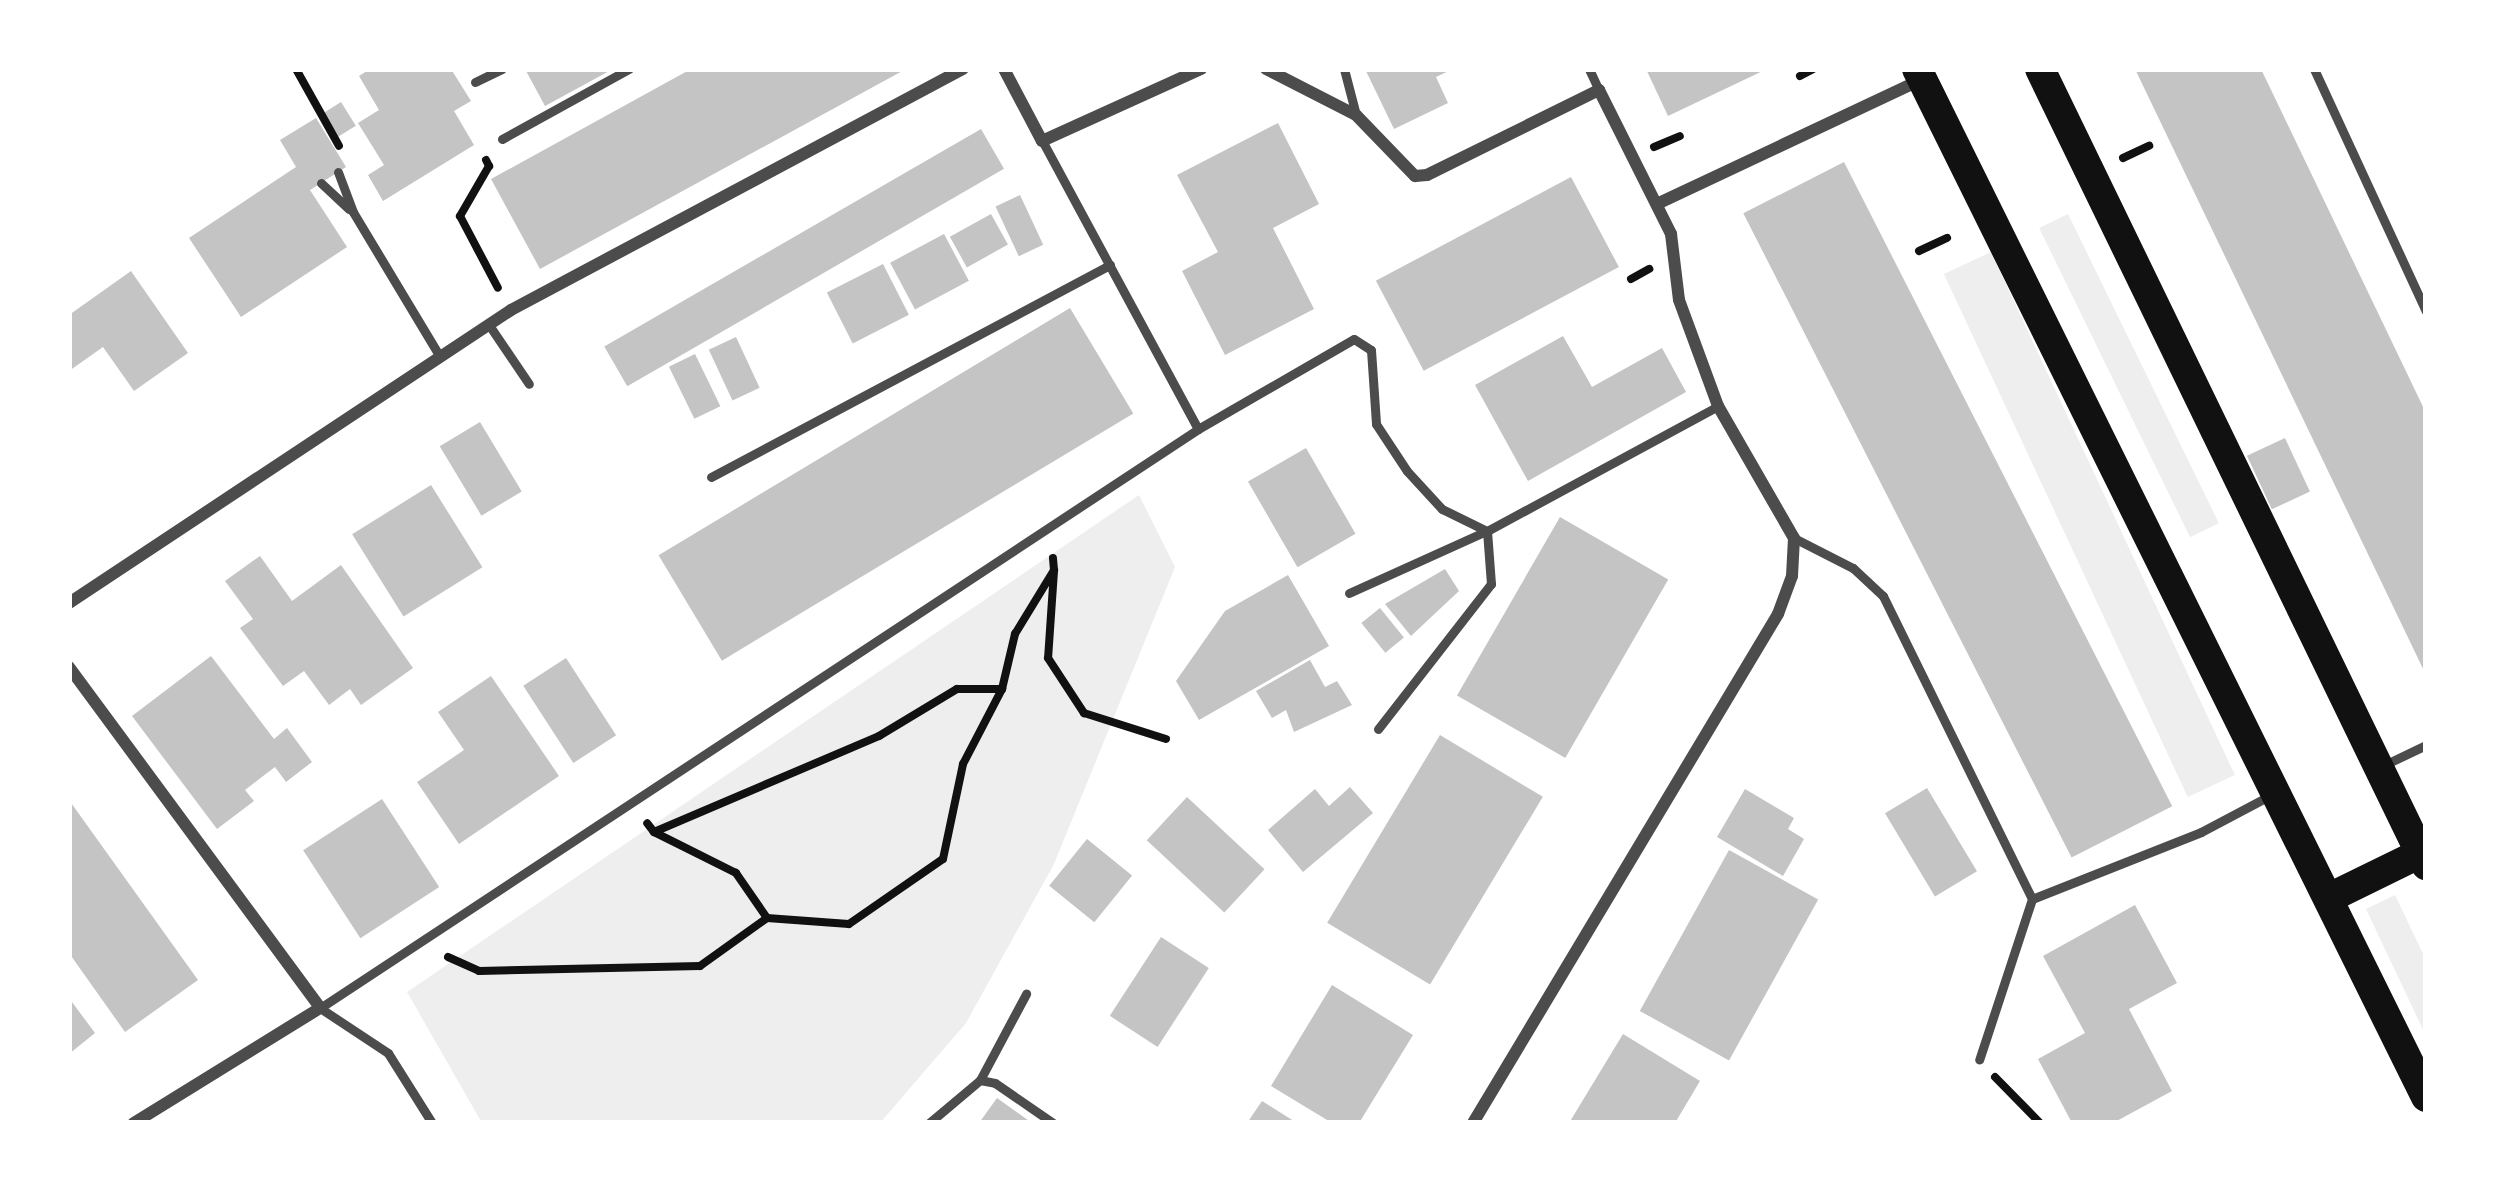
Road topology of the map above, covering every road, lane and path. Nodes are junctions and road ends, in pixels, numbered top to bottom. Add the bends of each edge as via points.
1 (502, 69) edge
2 (629, 69) edge
3 (963, 69) edge
4 (1004, 69) edge
5 (1201, 69) edge
6 (1266, 69) edge
7 (1344, 69) edge
8 (1588, 69) edge
9 (1814, 69) edge
10 (2040, 69) edge
11 (2314, 69) edge
12 (1928, 72) edge
13 (1800, 76) dead end
14 (475, 82) dead end
15 (1599, 90) junction
16 (1356, 115) junction
17 (502, 140) joint
18 (1042, 141) junction
19 (2149, 146) dead end
20 (2118, 160) dead end
21 (338, 172) dead end
22 (321, 183) dead end
23 (1659, 202) junction
24 (353, 212) junction
25 (1947, 238) dead end
26 (1919, 251) dead end
27 (1109, 265) junction
28 (511, 310) junction
29 (2426, 311) edge
30 (489, 325) junction
31 (440, 357) junction
32 (530, 384) dead end
33 (1718, 406) junction
34 (1198, 429) junction
35 (712, 477) dead end
36 (1051, 526) junction
37 (1487, 531) junction
38 (1795, 538) junction
39 (1054, 570) junction
40 (1349, 593) dead end
41 (69, 604) edge
42 (69, 667) edge
43 (1002, 688) junction
44 (1378, 729) dead end
45 (1166, 740) dead end
46 (2426, 745) edge
47 (2378, 768) junction
48 (2276, 792) junction
49 (633, 802) junction
50 (654, 832) junction
51 (2424, 859) edge
52 (2329, 898) junction
53 (2032, 899) junction
54 (766, 918) junction
55 (419, 943) junction
56 (1026, 994) dead end
57 (320, 1009) junction
58 (1979, 1060) joint
59 (980, 1080) junction
60 (2426, 1097) edge
61 (134, 1123) edge
62 (432, 1123) edge
63 (929, 1123) edge
64 (1053, 1123) edge
65 (1473, 1123) edge
66 (2040, 1123) edge

1 - 14 lane
2 - 17 lane
3 - 28 street
4 - 18 street
5 - 18 street
6 - 16 street
7 - 16 lane
8 - 15 lane
9 - 13 path
10 - 47 main road
11 - 29 lane
12 - 23 street
12 - 48 main road
15 - 16 street via 1426,175 1404,169
15 - 23 street
17 - 28 path via 480,150 490,166 460,217
18 - 27 lane
19 - 20 path
21 - 24 lane
22 - 24 lane
23 - 33 street via 1676,254 1679,300
24 - 31 lane
25 - 26 path
27 - 34 lane
27 - 35 lane
28 - 30 street
30 - 31 street
30 - 32 lane
31 - 41 street
33 - 37 lane
33 - 38 street
34 - 36 lane
34 - 37 lane via 1354,339 1371,350 1376,424 1407,471 1442,509
36 - 39 path
36 - 49 lane
37 - 40 lane
37 - 44 lane via 1491,584
38 - 53 lane via 1853,568 1883,596
38 - 65 street via 1778,614
39 - 43 path via 1015,634
39 - 45 path via 1048,658 1084,713
42 - 57 street
43 - 50 path via 957,688 879,736
43 - 54 path via 963,764 944,859 849,924
46 - 47 lane
47 - 51 main road
48 - 52 main road
48 - 53 lane via 2201,832
49 - 50 path
49 - 55 lane
50 - 54 path via 736,873
51 - 52 main road
52 - 60 main road
53 - 58 lane
54 - 55 path via 700,966 478,971
55 - 57 lane
56 - 59 lane
57 - 61 street
57 - 62 lane via 388,1053
58 - 66 path
59 - 63 lane
59 - 64 lane

